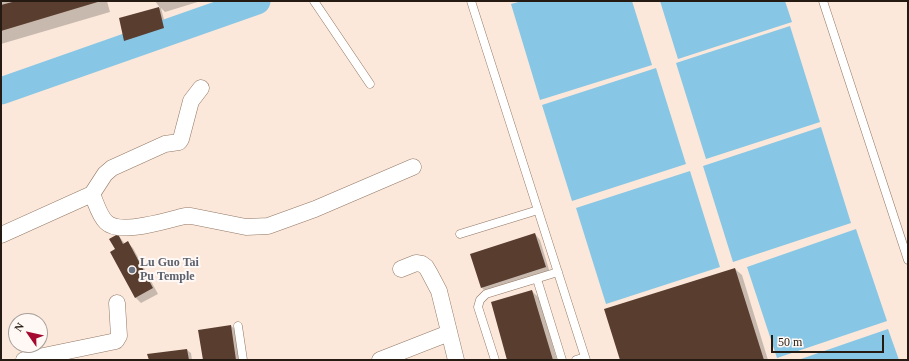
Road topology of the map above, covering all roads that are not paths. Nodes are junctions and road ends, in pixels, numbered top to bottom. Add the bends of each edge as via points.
1 (314, 1) edge
2 (472, 1) edge
3 (824, 1) edge
4 (370, 84) dead end
5 (201, 88) dead end
6 (413, 167) dead end
7 (92, 194) junction
8 (538, 210) junction
9 (460, 234) dead end
10 (1, 235) edge
11 (908, 260) edge
12 (401, 269) dead end
13 (558, 272) junction
14 (537, 279) junction
15 (117, 303) dead end
16 (238, 326) dead end
17 (449, 333) junction
18 (586, 358) edge
19 (24, 360) edge
20 (243, 360) edge
21 (380, 360) edge
22 (456, 360) edge
23 (495, 360) edge
24 (562, 360) edge
25 (576, 360) edge

1 - 4 lane
2 - 8 lane
3 - 11 lane
5 - 7 street via 191,101 179,142 166,144 112,168
6 - 7 street via 268,226 246,227 185,216 142,227 116,227 102,217
7 - 10 street
8 - 9 lane
8 - 13 lane
12 - 17 street via 416,263 426,267 439,291
13 - 14 lane
13 - 18 lane
14 - 23 lane via 486,294 480,300 478,307
14 - 24 lane
15 - 19 street via 116,341
16 - 20 lane
17 - 21 street
17 - 22 street
18 - 25 lane

